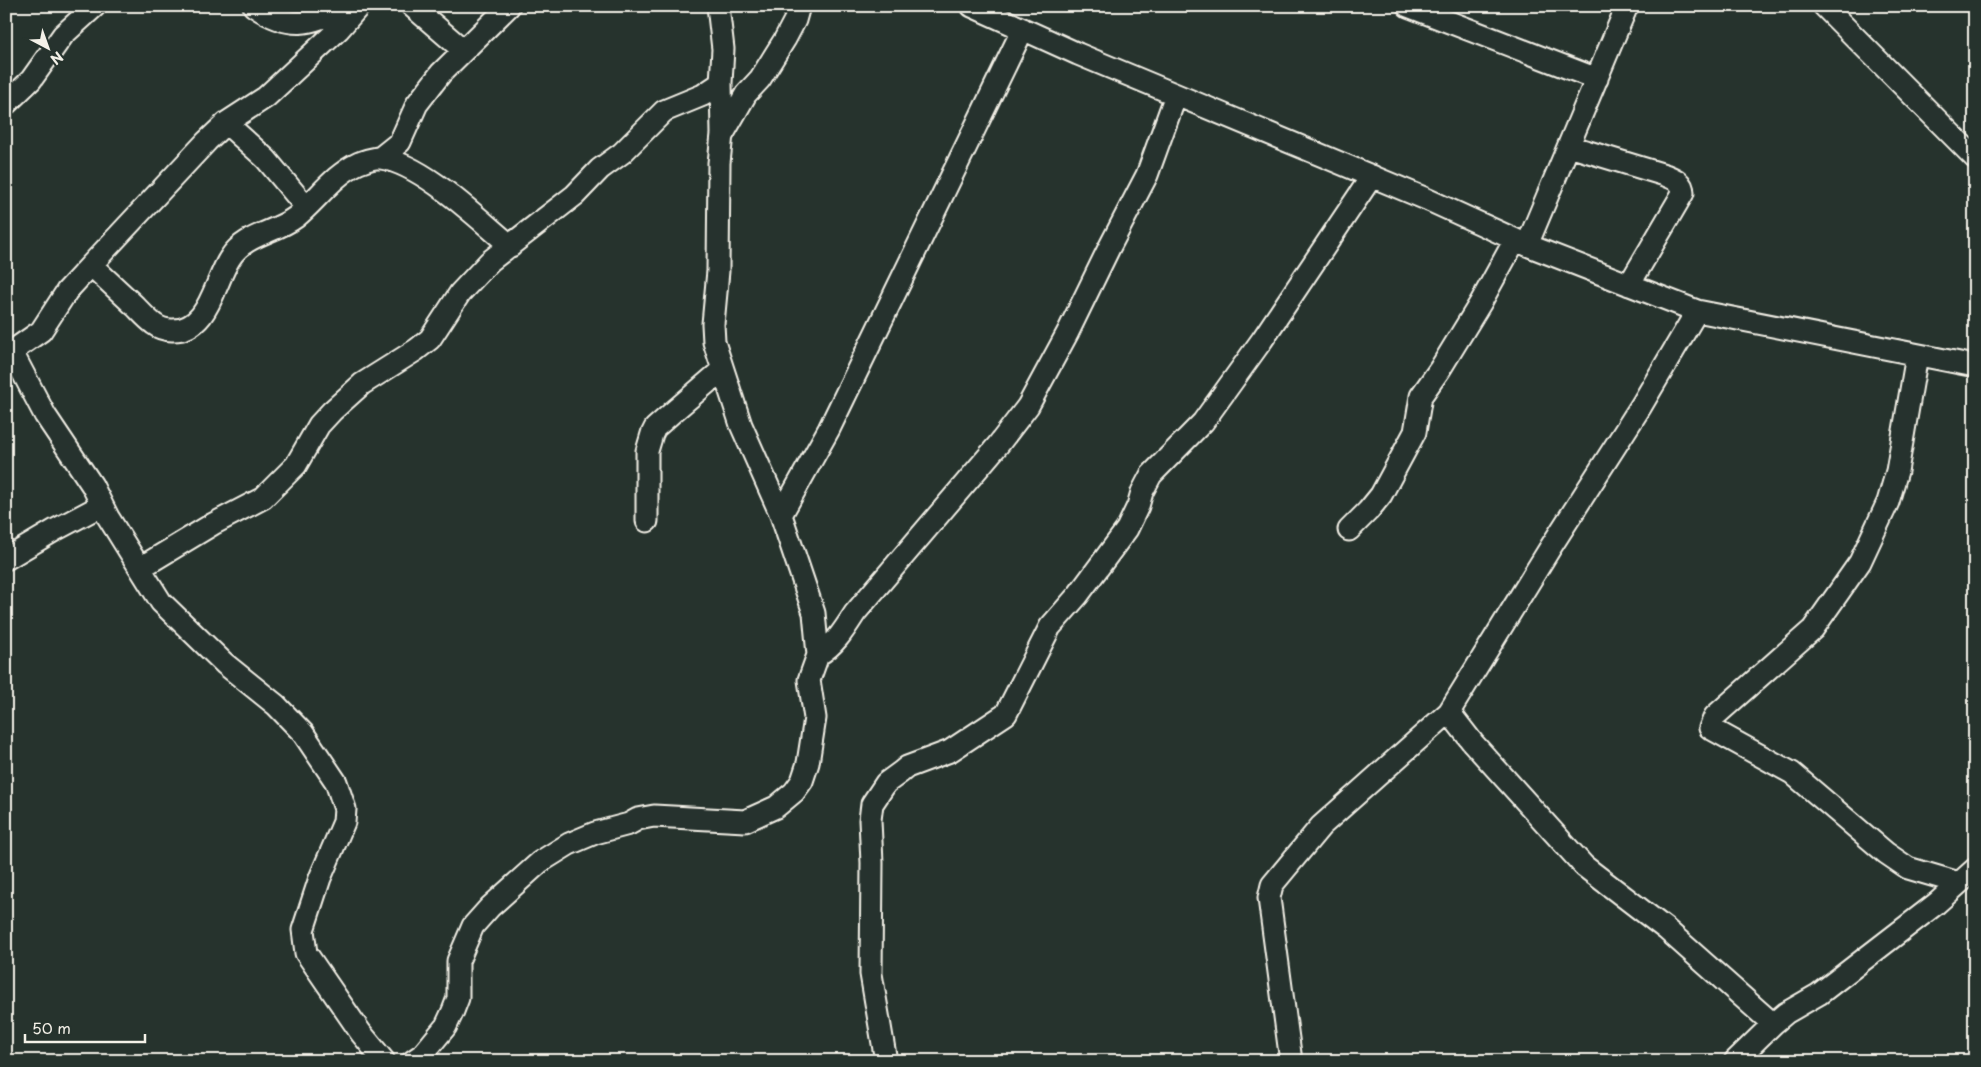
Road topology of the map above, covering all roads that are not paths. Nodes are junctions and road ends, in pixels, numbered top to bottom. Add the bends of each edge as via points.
1 (95, 6) edge
2 (254, 6) edge
3 (346, 6) edge
4 (360, 6) edge
5 (412, 6) edge
6 (509, 6) edge
7 (718, 6) edge
8 (799, 6) edge
9 (972, 6) edge
10 (1408, 6) edge
11 (1627, 6) edge
12 (1824, 6) edge
13 (1023, 29) junction
14 (463, 50) junction
15 (1597, 78) junction
16 (760, 79) junction
17 (721, 81) junction
18 (1176, 95) junction
19 (6, 104) edge
20 (226, 123) junction
21 (722, 134) junction
22 (400, 142) junction
23 (1569, 146) junction
24 (380, 158) junction
25 (1975, 158) edge
26 (411, 167) junction
27 (1372, 176) junction
28 (306, 207) junction
29 (1521, 242) junction
30 (511, 246) junction
31 (91, 265) junction
32 (1629, 285) junction
33 (1697, 311) junction
34 (714, 342) junction
35 (10, 347) edge
36 (1917, 355) junction
37 (1975, 366) edge
38 (722, 370) junction
39 (699, 391) junction
40 (102, 505) junction
41 (781, 515) junction
42 (647, 521) dead end
43 (1349, 530) dead end
44 (6, 559) edge
45 (140, 568) junction
46 (818, 655) junction
47 (1449, 712) junction
48 (1967, 876) edge
49 (1772, 1024) junction
50 (384, 1061) edge
51 (413, 1061) edge
52 (886, 1061) edge
53 (1291, 1061) edge
54 (1734, 1061) edge

1 - 19 street via 64,35 31,80
2 - 3 street via 287,23 305,23
4 - 20 street via 266,97
5 - 14 street
6 - 14 street
7 - 17 street via 723,49
8 - 16 street via 785,39
9 - 13 street
10 - 15 street
11 - 15 street
12 - 25 street
13 - 18 street
13 - 41 street via 829,429
14 - 22 street via 416,104
15 - 23 street
16 - 17 street via 738,75
16 - 21 street via 746,94
17 - 21 street
17 - 30 street via 703,95 664,111 575,195
18 - 27 street
18 - 46 street via 1147,175 1028,406 855,613 840,636
20 - 28 street via 266,159
20 - 31 street
21 - 34 street
22 - 24 street
22 - 26 street via 402,154
23 - 29 street
23 - 32 street via 1665,175 1683,187 1684,193
24 - 26 street
24 - 28 street via 350,169
26 - 30 street
27 - 29 street
27 - 52 street via 1203,422 1151,475 1127,529 1050,627 1006,714 950,751 907,767 886,783 872,804 871,974
28 - 31 street via 278,228 240,247 230,257 215,294 204,311 190,325 178,330 154,325
29 - 32 street
29 - 43 street via 1421,396 1416,432 1381,495
30 - 45 street via 490,260 469,282 430,338 362,384 332,411 319,425 296,465 263,498
31 - 35 street via 67,292 41,331 18,347
32 - 33 street
33 - 36 street
33 - 47 street
34 - 38 street
34 - 39 street
35 - 40 street via 45,415
36 - 37 street
36 - 48 street via 1897,471 1888,502 1860,562 1813,629 1715,716 1710,728 1792,773 1908,868
38 - 39 street
38 - 41 street via 740,425
39 - 42 street via 652,434 647,451
40 - 44 street
40 - 45 street
41 - 46 street via 814,613
45 - 50 street via 161,602 225,664 276,704 303,733 340,791 345,809 344,822 320,878 303,930 306,953
46 - 51 street via 809,680 815,718 813,736 802,781 794,792 776,807 746,821 654,816 595,834 554,852 507,891 473,926 458,961 458,998 453,1011 446,1026
47 - 49 street via 1584,866 1666,929
47 - 53 street via 1321,826 1272,885 1270,898
48 - 49 street via 1937,903 1818,994
49 - 54 street

